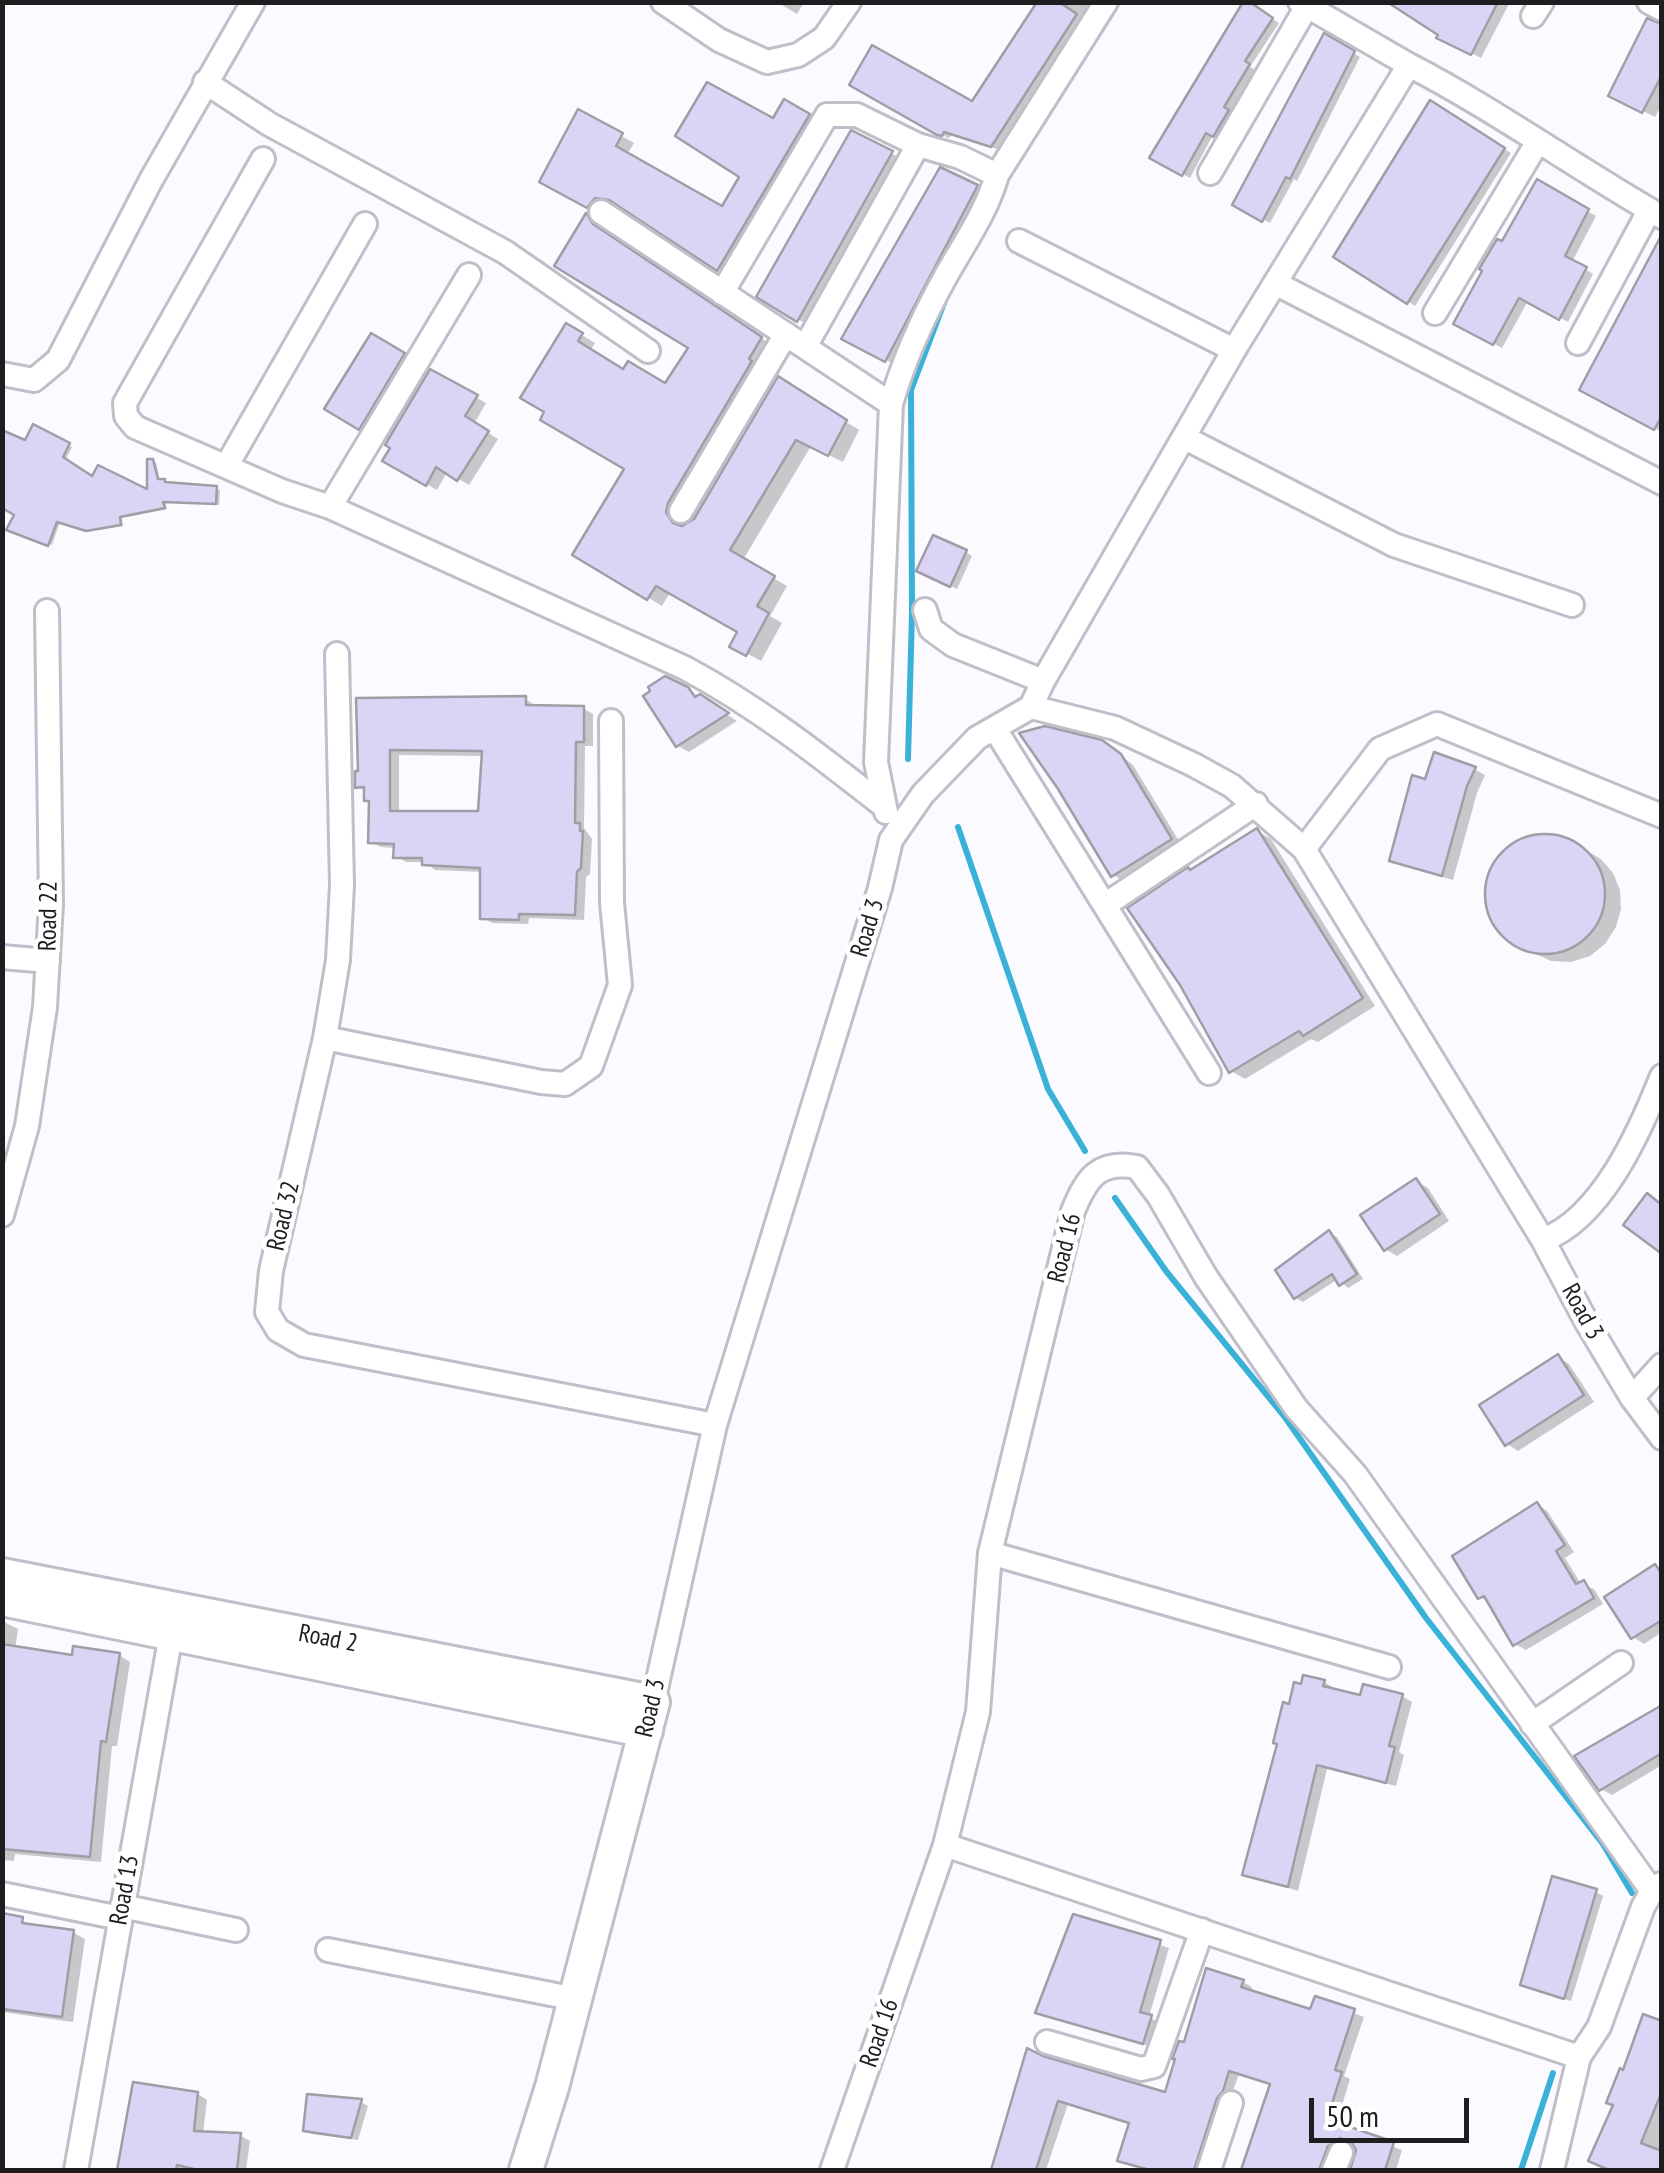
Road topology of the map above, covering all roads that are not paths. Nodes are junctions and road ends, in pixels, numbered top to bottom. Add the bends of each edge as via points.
1 (253, 2) edge
2 (664, 2) edge
3 (849, 2) edge
4 (1106, 2) edge
5 (1649, 2) edge
6 (1304, 4) edge
7 (1662, 9) edge
8 (1409, 64) junction
9 (205, 82) junction
10 (1538, 143) junction
11 (918, 145) junction
12 (263, 159) dead end
13 (1210, 173) dead end
14 (997, 176) junction
15 (601, 212) dead end
16 (1656, 214) edge
17 (365, 224) dead end
18 (1019, 241) dead end
19 (470, 274) dead end
20 (1275, 283) junction
21 (722, 292) junction
22 (1435, 312) dead end
23 (796, 341) junction
24 (1578, 343) dead end
25 (1234, 350) junction
26 (648, 351) dead end
27 (2, 374) edge
28 (891, 404) junction
29 (1185, 438) junction
30 (227, 464) junction
31 (1662, 482) edge
32 (330, 507) junction
33 (681, 511) dead end
34 (1572, 606) dead end
35 (925, 610) dead end
36 (47, 612) dead end
37 (337, 654) dead end
38 (1043, 681) junction
39 (1031, 708) junction
40 (611, 722) dead end
41 (995, 729) junction
42 (1256, 804) junction
43 (885, 807) junction
44 (1662, 816) edge
45 (892, 840) junction
46 (1304, 849) junction
47 (1105, 905) junction
48 (2, 956) edge
49 (48, 960) junction
50 (324, 1038) junction
51 (1209, 1073) dead end
52 (1662, 1076) edge
53 (2, 1215) edge
54 (1543, 1240) junction
55 (1662, 1365) edge
56 (1632, 1398) junction
57 (715, 1425) junction
58 (1662, 1438) edge
59 (990, 1553) junction
60 (2, 1575) edge
61 (2, 1598) edge
62 (173, 1621) junction
63 (1622, 1663) dead end
64 (1389, 1667) dead end
65 (650, 1716) junction
66 (1532, 1724) junction
67 (944, 1846) junction
68 (1657, 1888) edge
69 (2, 1894) edge
70 (121, 1912) junction
71 (236, 1930) dead end
72 (1202, 1930) junction
73 (328, 1950) dead end
74 (576, 1999) junction
75 (1047, 2042) dead end
76 (1579, 2056) junction
77 (1231, 2102) dead end
78 (76, 2170) edge
79 (526, 2170) edge
80 (832, 2170) edge
81 (1209, 2170) edge
82 (1552, 2170) edge

1 - 9 street
2 - 3 street via 718,40 767,62 824,38
4 - 14 street
5 - 7 street
6 - 8 street
6 - 13 street
8 - 10 street
8 - 20 street
9 - 26 street via 505,252
9 - 27 street via 58,360 34,380
10 - 16 street
10 - 22 street
11 - 14 street via 960,156
11 - 21 street via 857,115 826,115
11 - 23 street
12 - 30 street via 125,402 135,427
14 - 28 street via 902,368
15 - 21 street
16 - 24 street
17 - 30 street
18 - 25 street
19 - 32 street
20 - 25 street
20 - 31 street
21 - 23 street
23 - 28 street
23 - 33 street
25 - 29 street
28 - 43 street via 876,762
29 - 34 street via 1394,545
29 - 38 street
30 - 32 street
32 - 43 street via 685,668 776,722
35 - 38 street via 931,630 953,644
36 - 49 street, Road 22
37 - 50 street, Road 32 via 342,885
38 - 39 street
39 - 41 street, Road 3
39 - 42 street, Road 3 via 1115,728
40 - 50 street via 612,903 620,986 591,1066 565,1084 541,1082
41 - 45 street, Road 3 via 976,738 922,794
41 - 47 street
42 - 46 street, Road 3
42 - 47 street
43 - 45 street
44 - 46 street via 1437,724 1380,749
45 - 57 street, Road 3
46 - 54 street, Road 3
47 - 51 street
48 - 49 street
49 - 53 street, Road 22 via 26,1126
50 - 57 street, Road 32 via 271,1272 267,1312 278,1330 304,1344
52 - 54 street via 1643,1123 1594,1202 1562,1233
54 - 56 street, Road 3
55 - 56 street
56 - 58 street, Road 3
57 - 65 street, Road 3
59 - 64 street
59 - 66 street, Road 16 via 1077,1201 1098,1170 1117,1164 1138,1168 1296,1408 1354,1474
59 - 67 street, Road 16 via 978,1712
60 - 62 street, Road 2
61 - 62 street, Road 2
62 - 65 street, Road 2
62 - 70 street, Road 13
63 - 66 street
65 - 74 street, Road 3
66 - 68 street, Road 16
67 - 72 street
67 - 80 street, Road 16
68 - 76 street via 1634,1928 1599,2027
69 - 70 street
70 - 71 street
70 - 78 street, Road 13
72 - 75 street via 1154,2066 1141,2069
72 - 76 street
73 - 74 street
74 - 79 street, Road 3
76 - 82 street
77 - 81 street

